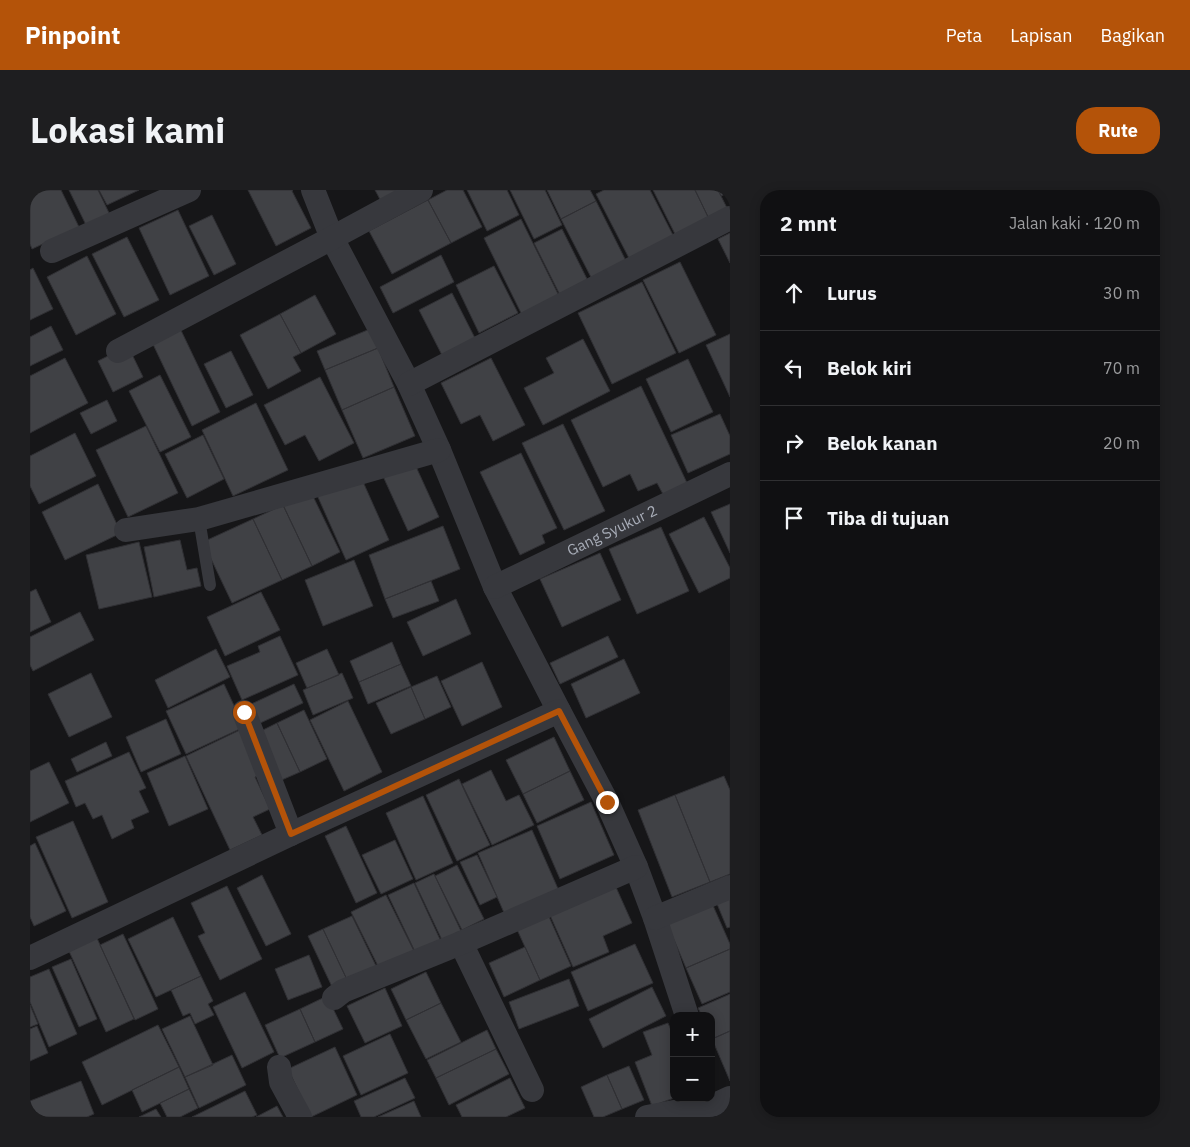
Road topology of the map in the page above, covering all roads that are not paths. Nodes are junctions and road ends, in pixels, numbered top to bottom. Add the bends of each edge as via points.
1 (189, 190) edge
2 (313, 190) edge
3 (421, 190) edge
4 (730, 218) edge
5 (332, 238) junction
6 (52, 251) dead end
7 (118, 350) dead end
8 (409, 384) junction
9 (438, 450) junction
10 (730, 474) edge
11 (199, 519) junction
12 (126, 530) dead end
13 (210, 585) dead end
14 (495, 587) junction
15 (559, 711) junction
16 (244, 712) dead end
17 (291, 834) junction
18 (636, 867) junction
19 (730, 887) edge
20 (654, 918) junction
21 (461, 943) junction
22 (30, 958) edge
23 (334, 998) dead end
24 (686, 1012) edge
25 (279, 1067) dead end
26 (532, 1090) dead end
27 (720, 1102) edge
28 (300, 1117) edge
29 (648, 1117) edge

1 - 6 street
2 - 5 street
3 - 5 street
4 - 8 street
5 - 7 street
5 - 8 street
8 - 9 street
9 - 11 street
9 - 14 street
10 - 14 street, Gang Syukur 2
11 - 12 street
11 - 13 lane
14 - 15 street
15 - 17 street
15 - 18 street via 607,802
16 - 17 street
17 - 22 street
18 - 20 street
18 - 21 street
19 - 20 street
20 - 24 street
21 - 23 street via 343,991
21 - 26 street
25 - 28 street via 282,1082
27 - 29 street

